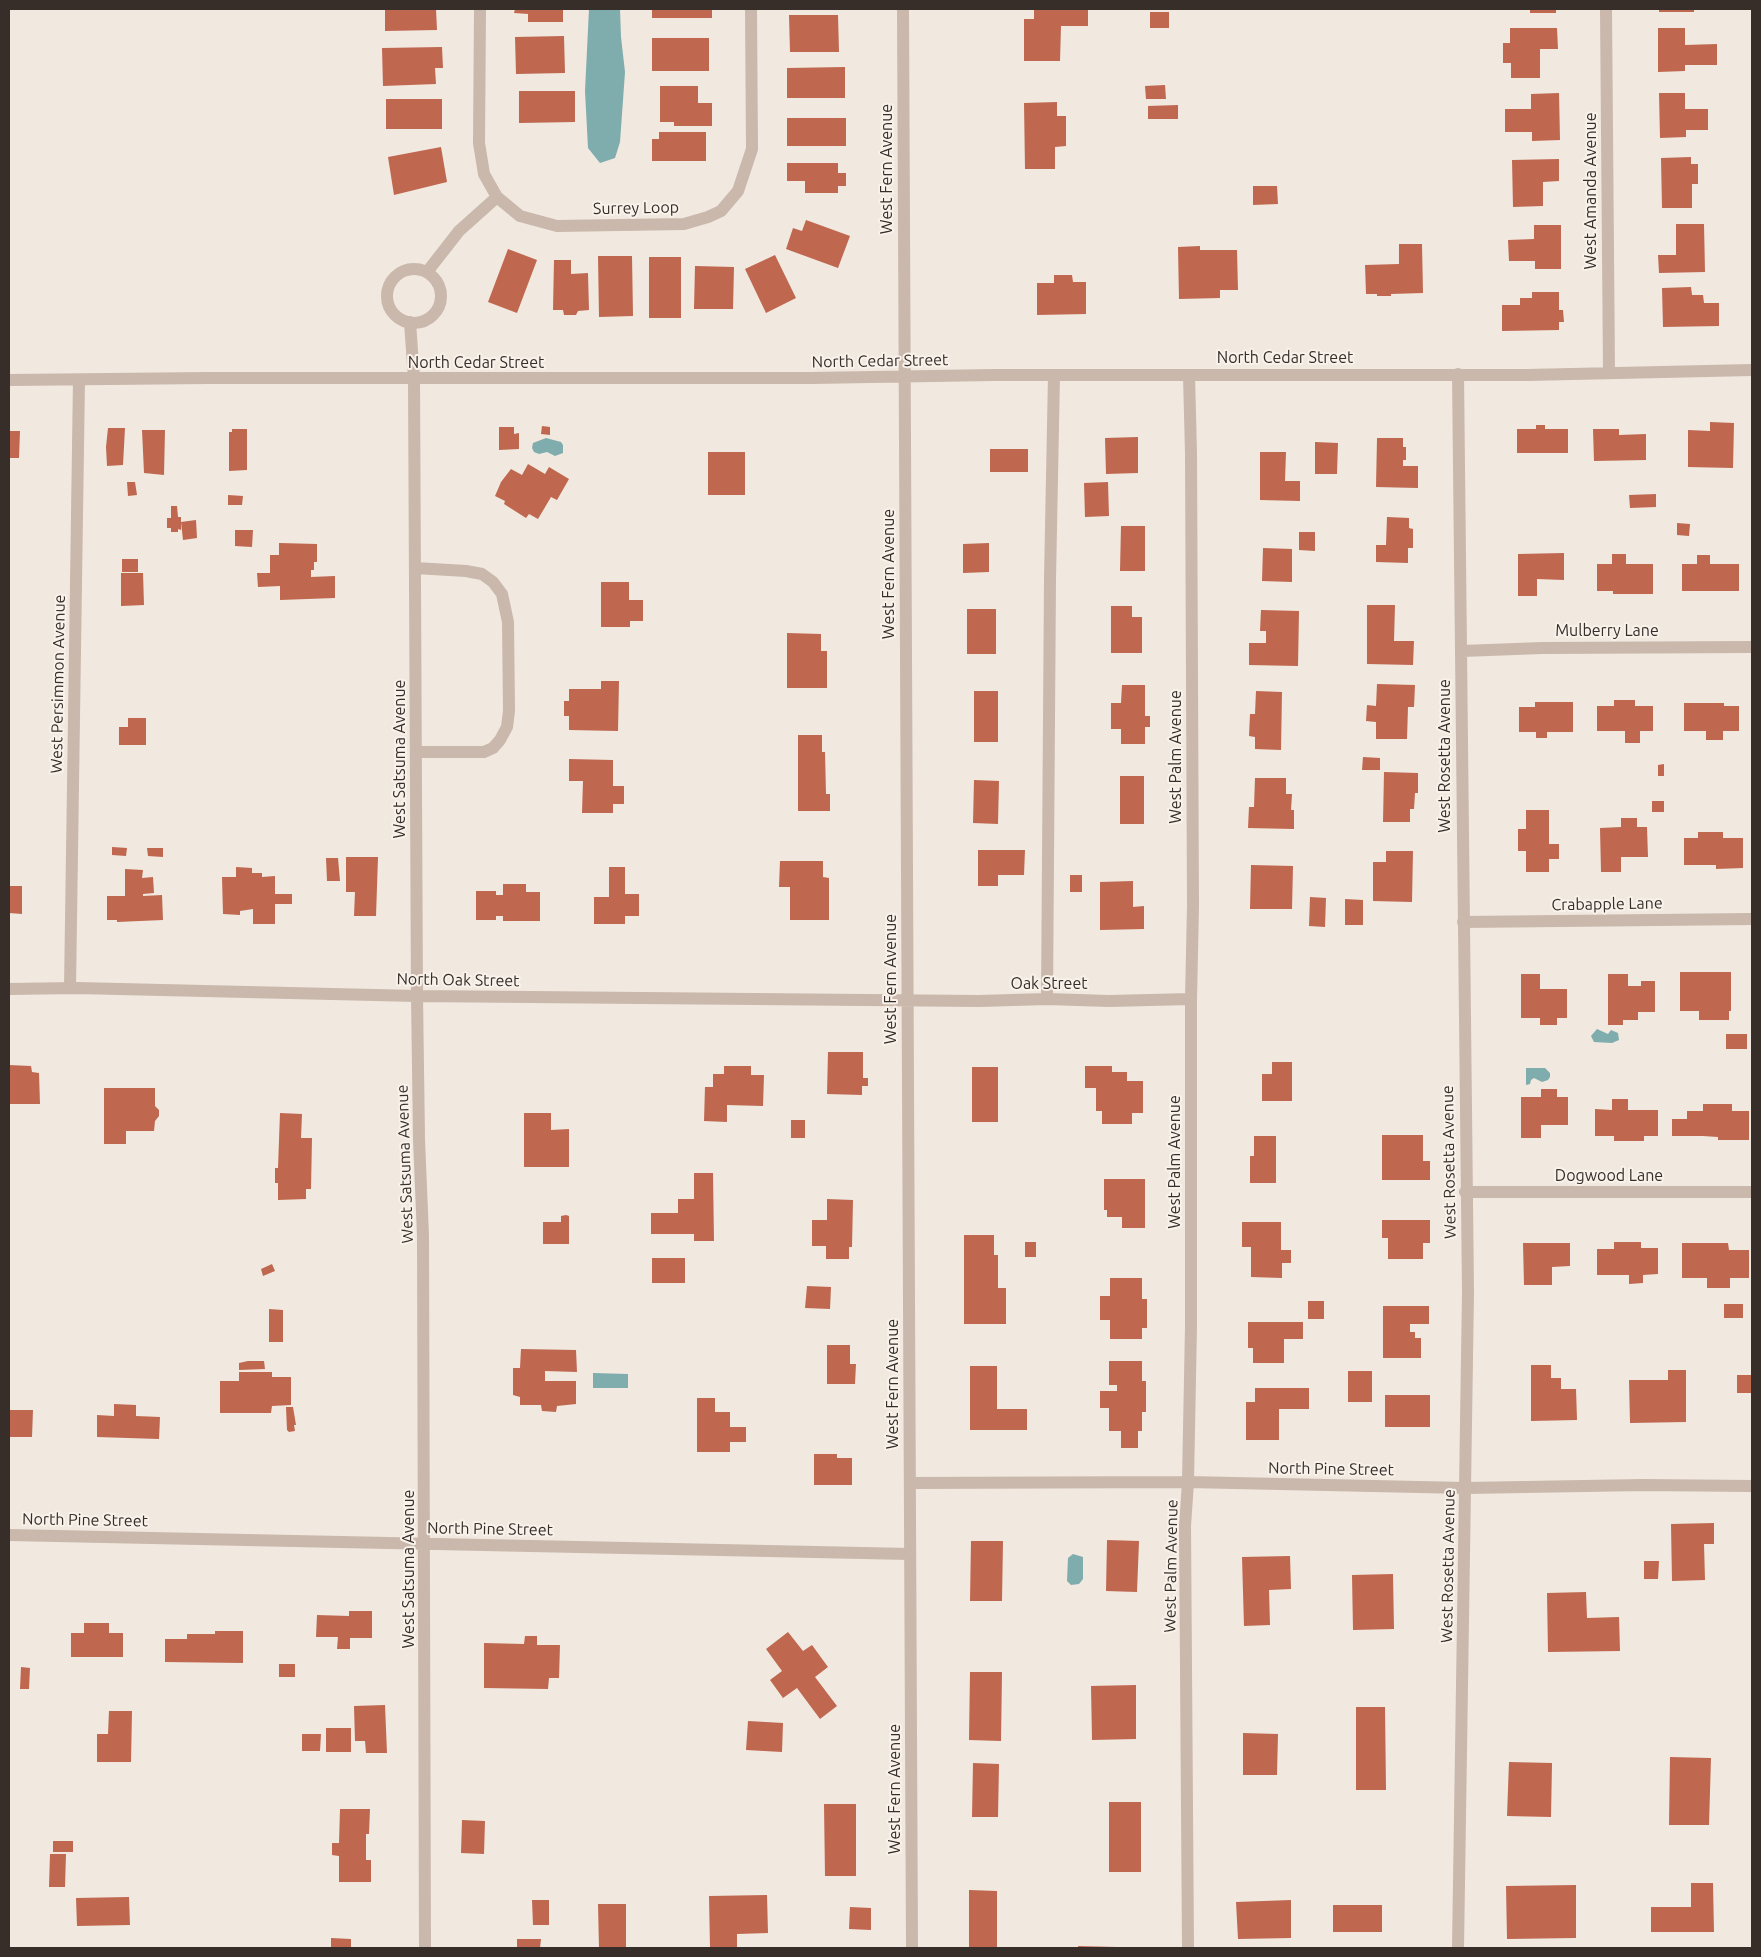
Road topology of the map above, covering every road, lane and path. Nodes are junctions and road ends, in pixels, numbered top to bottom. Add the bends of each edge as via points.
1 (480, 9) edge
2 (751, 9) edge
3 (903, 9) edge
4 (1606, 9) edge
5 (497, 197) junction
6 (427, 272) junction
7 (410, 322) junction
8 (1752, 370) edge
9 (1609, 372) junction
10 (1458, 374) junction
11 (1054, 375) junction
12 (1189, 375) junction
13 (905, 377) junction
14 (414, 379) junction
15 (9, 380) edge
16 (79, 380) junction
17 (415, 568) junction
18 (1752, 647) edge
19 (1462, 651) junction
20 (417, 752) junction
21 (1752, 919) edge
22 (1463, 922) junction
23 (70, 988) junction
24 (9, 989) edge
25 (417, 996) junction
26 (907, 999) junction
27 (1047, 999) junction
28 (1191, 999) junction
29 (1465, 1192) junction
30 (1752, 1192) edge
31 (1188, 1482) junction
32 (910, 1483) junction
33 (1752, 1486) edge
34 (1465, 1488) junction
35 (9, 1535) edge
36 (425, 1544) junction
37 (910, 1554) junction
38 (425, 1948) edge
39 (912, 1948) edge
40 (1188, 1948) edge
41 (1458, 1948) edge

1 - 5 street, Surrey Loop via 479,143 484,174
2 - 5 street, Surrey Loop via 752,149 738,191 721,211 684,224 557,226 520,216
3 - 13 street, West Fern Avenue
4 - 9 street, West Amanda Avenue
5 - 6 street via 459,231
6 - 7 street via 438,283 440,304 423,321
6 - 7 street via 418,269 401,272 389,286 388,303 393,312
7 - 14 street
8 - 9 street, North Cedar Street
9 - 10 street, North Cedar Street
10 - 12 street, North Cedar Street
10 - 19 street, West Rosetta Avenue
11 - 12 street, North Cedar Street
11 - 13 street, North Cedar Street
11 - 27 street
12 - 28 street, West Palm Avenue via 1192,463
13 - 14 street, North Cedar Street
13 - 26 street, West Fern Avenue
14 - 16 street, North Cedar Street
14 - 17 street, West Satsuma Avenue
15 - 16 street, North Cedar Street
16 - 23 street, West Persimmon Avenue
17 - 20 street, West Satsuma Avenue
17 - 20 street via 466,570 482,574 494,582 502,594 508,622 509,711 507,727 494,748 484,752
18 - 19 street, Mulberry Lane
19 - 22 street, West Rosetta Avenue
20 - 25 street, West Satsuma Avenue
21 - 22 street, Crabapple Lane
22 - 29 street, West Rosetta Avenue
23 - 24 street, North Oak Street
23 - 25 street, North Oak Street
25 - 26 street, North Oak Street
25 - 36 street, West Satsuma Avenue
26 - 27 street, Oak Street
26 - 32 street, West Fern Avenue
27 - 28 street, Oak Street
28 - 31 street, West Palm Avenue
29 - 30 street, Dogwood Lane
29 - 34 street, West Rosetta Avenue via 1468,1292
31 - 32 street, North Pine Street
31 - 34 street, North Pine Street
31 - 40 street, West Palm Avenue via 1185,1526
32 - 37 street, West Fern Avenue
33 - 34 street, North Pine Street
34 - 41 street, West Rosetta Avenue
35 - 36 street, North Pine Street
36 - 37 street, North Pine Street
36 - 38 street, West Satsuma Avenue
37 - 39 street, West Fern Avenue

